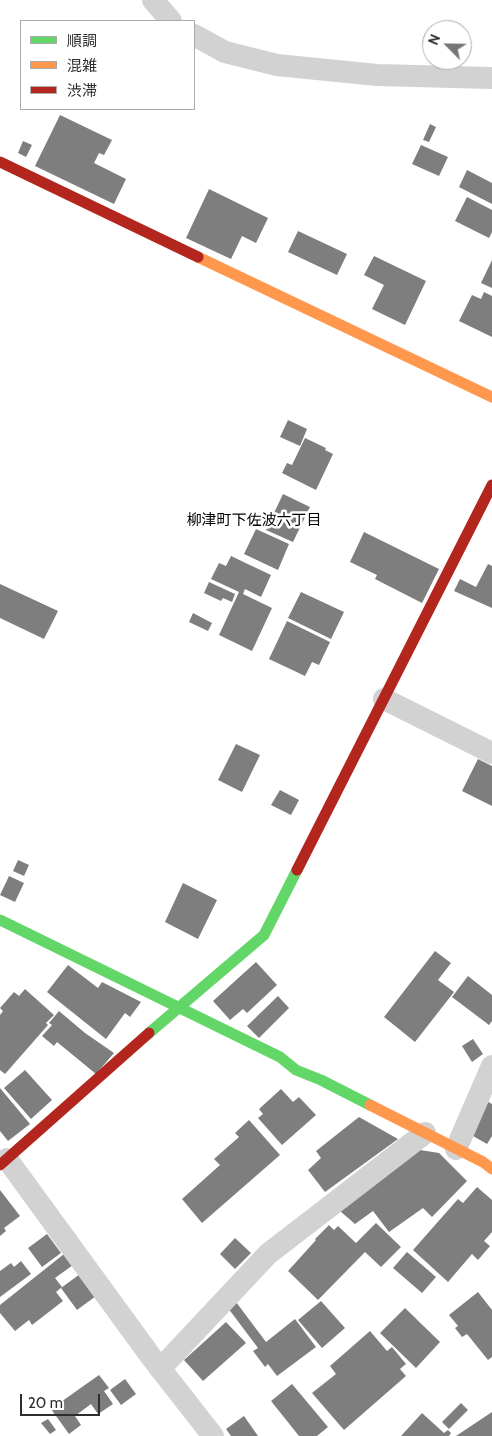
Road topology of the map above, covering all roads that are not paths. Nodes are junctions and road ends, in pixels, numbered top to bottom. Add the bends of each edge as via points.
1 (153, 0) edge
2 (170, 20) edge
3 (195, 36) edge
4 (492, 78) edge
5 (0, 162) edge
6 (492, 397) edge
7 (492, 485) edge
8 (384, 698) junction
9 (492, 753) edge
10 (0, 920) edge
11 (178, 1007) junction
12 (492, 1066) edge
13 (425, 1133) junction
14 (456, 1149) junction
15 (3, 1162) edge
16 (492, 1169) edge
17 (160, 1369) junction
18 (213, 1436) edge

1 - 2 street
3 - 4 street via 225,52 277,65 378,75
5 - 6 street
7 - 8 street
8 - 9 street
8 - 11 street via 264,935
10 - 11 street
11 - 13 street
11 - 15 street
12 - 14 street
13 - 14 street
13 - 17 street via 268,1254
14 - 16 street
15 - 17 street
17 - 18 street

